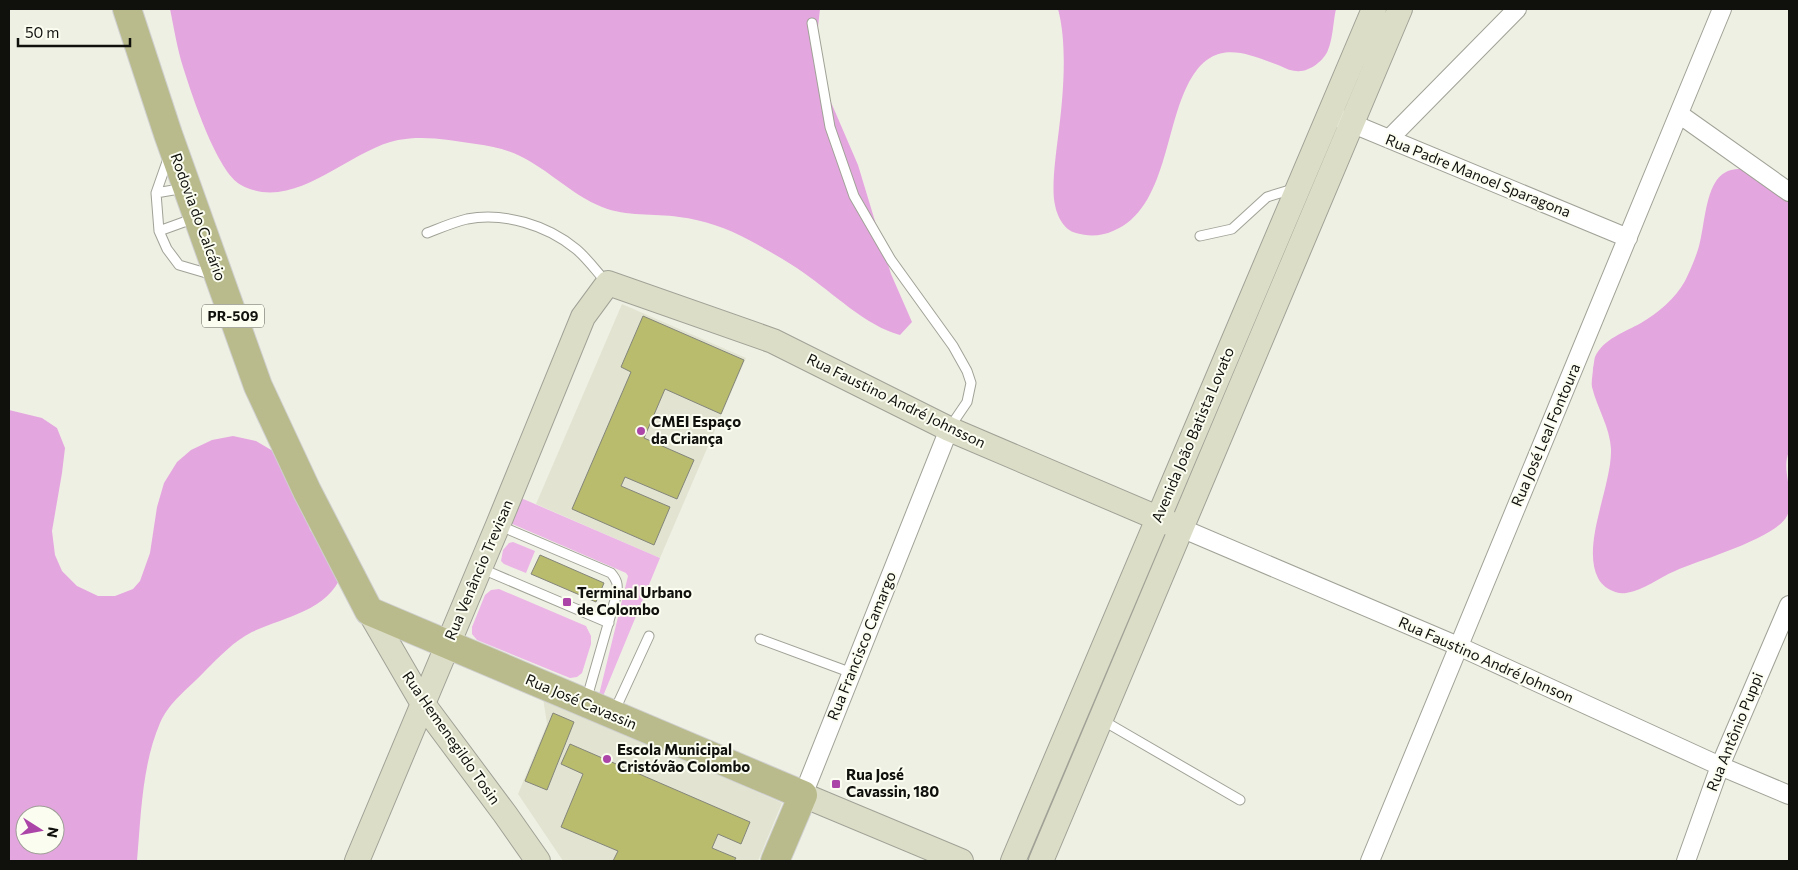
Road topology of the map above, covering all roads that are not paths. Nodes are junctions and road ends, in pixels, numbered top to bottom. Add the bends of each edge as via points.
1 (1374, 9) edge
2 (1400, 9) edge
3 (1517, 9) edge
4 (1722, 9) edge
5 (124, 12) edge
6 (812, 23) dead end
7 (1330, 114) junction
8 (1679, 114) junction
9 (1352, 123) junction
10 (1389, 139) junction
11 (173, 147) junction
12 (1298, 187) junction
13 (188, 188) junction
14 (1789, 192) edge
15 (156, 193) junction
16 (198, 217) junction
17 (159, 231) junction
18 (427, 233) dead end
19 (1200, 236) dead end
20 (1628, 238) junction
21 (219, 277) junction
22 (608, 283) junction
23 (949, 429) junction
24 (1158, 519) junction
25 (498, 525) junction
26 (1182, 528) junction
27 (480, 568) junction
28 (1789, 605) edge
29 (368, 611) junction
30 (609, 623) junction
31 (649, 636) dead end
32 (760, 639) dead end
33 (447, 645) junction
34 (1458, 646) junction
35 (852, 673) junction
36 (586, 703) junction
37 (422, 704) junction
38 (1089, 714) junction
39 (613, 715) junction
40 (1720, 766) junction
41 (803, 795) junction
42 (1789, 795) edge
43 (1240, 800) dead end
44 (1036, 807) junction
45 (1060, 817) junction
46 (357, 861) edge
47 (538, 861) edge
48 (775, 861) edge
49 (961, 861) edge
50 (1013, 861) edge
51 (1041, 861) edge
52 (1370, 861) edge
53 (1686, 861) edge

1 - 7 street, Avenida João Batista Lovato
2 - 9 street, Avenida João Batista Lovato
3 - 10 street
4 - 8 street, Rua José Leal Fontoura
5 - 11 main road, Rodovia do Calcário / PR-509 via 137,39
6 - 23 lane via 830,127 854,196 891,260 954,346 967,370 971,383 967,402
7 - 9 street, Rua Padre Manoel Sparagona
7 - 12 street, Avenida João Batista Lovato
8 - 14 street
8 - 20 street, Rua José Leal Fontoura
9 - 10 street, Rua Padre Manoel Sparagona
9 - 26 street, Avenida João Batista Lovato
10 - 20 street, Rua Padre Manoel Sparagona
11 - 13 main road, Rodovia do Calcário / PR-509
11 - 15 lane
12 - 19 lane via 1267,197 1232,228
12 - 24 street, Avenida João Batista Lovato
13 - 15 lane
13 - 16 main road, Rodovia do Calcário / PR-509
15 - 17 lane
16 - 17 lane
16 - 21 main road, Rodovia do Calcário / PR-509
17 - 21 lane via 179,265
18 - 22 lane via 467,219 497,216 529,223 576,249
20 - 34 street, Rua José Leal Fontoura
21 - 29 main road, Rodovia do Calcário / PR-509 via 258,386
22 - 23 street, Rua Faustino André Johnsson via 773,341
22 - 25 street, Rua Venâncio Trevisan via 583,316
23 - 24 street, Rua Faustino André Johnsson
23 - 35 street, Rua Francisco Camargo
24 - 26 street, Rua Faustino André Johnsson
24 - 38 street, Avenida João Batista Lovato
25 - 27 street, Rua Venâncio Trevisan
25 - 30 lane via 611,573 618,584
26 - 34 street, Rua Faustino André Johnson
26 - 38 street, Avenida João Batista Lovato
27 - 30 lane
27 - 33 street, Rua Venâncio Trevisan
28 - 40 street, Rua Antônio Puppi
29 - 33 main road, Rua José Cavassin
29 - 37 street, Rua Hemenegildo Tosin / PR-509
30 - 36 lane
31 - 39 lane
32 - 35 lane
33 - 36 main road, Rua José Cavassin
33 - 37 street, Rua Venâncio Trevisan
34 - 40 street, Rua Faustino André Johnson
34 - 52 street, Rua José Leal Fontoura
35 - 41 street, Rua Francisco Camargo
36 - 39 main road, Rua José Cavassin
37 - 46 street, Rua Venâncio Trevisan
37 - 47 street, Rua Hemenegildo Tosin / PR-509
38 - 43 lane
38 - 44 street, Avenida João Batista Lovato
38 - 45 street, Avenida João Batista Lovato
39 - 41 main road, Rua José Cavassin
40 - 42 street, Rua Faustino André Johnson
40 - 53 street, Rua Antônio Puppi
41 - 48 main road, Rua Francisco Camargo
41 - 49 street, Rua José Cavassin
44 - 45 street
44 - 50 street, Avenida João Batista Lovato
45 - 51 street, Avenida João Batista Lovato

